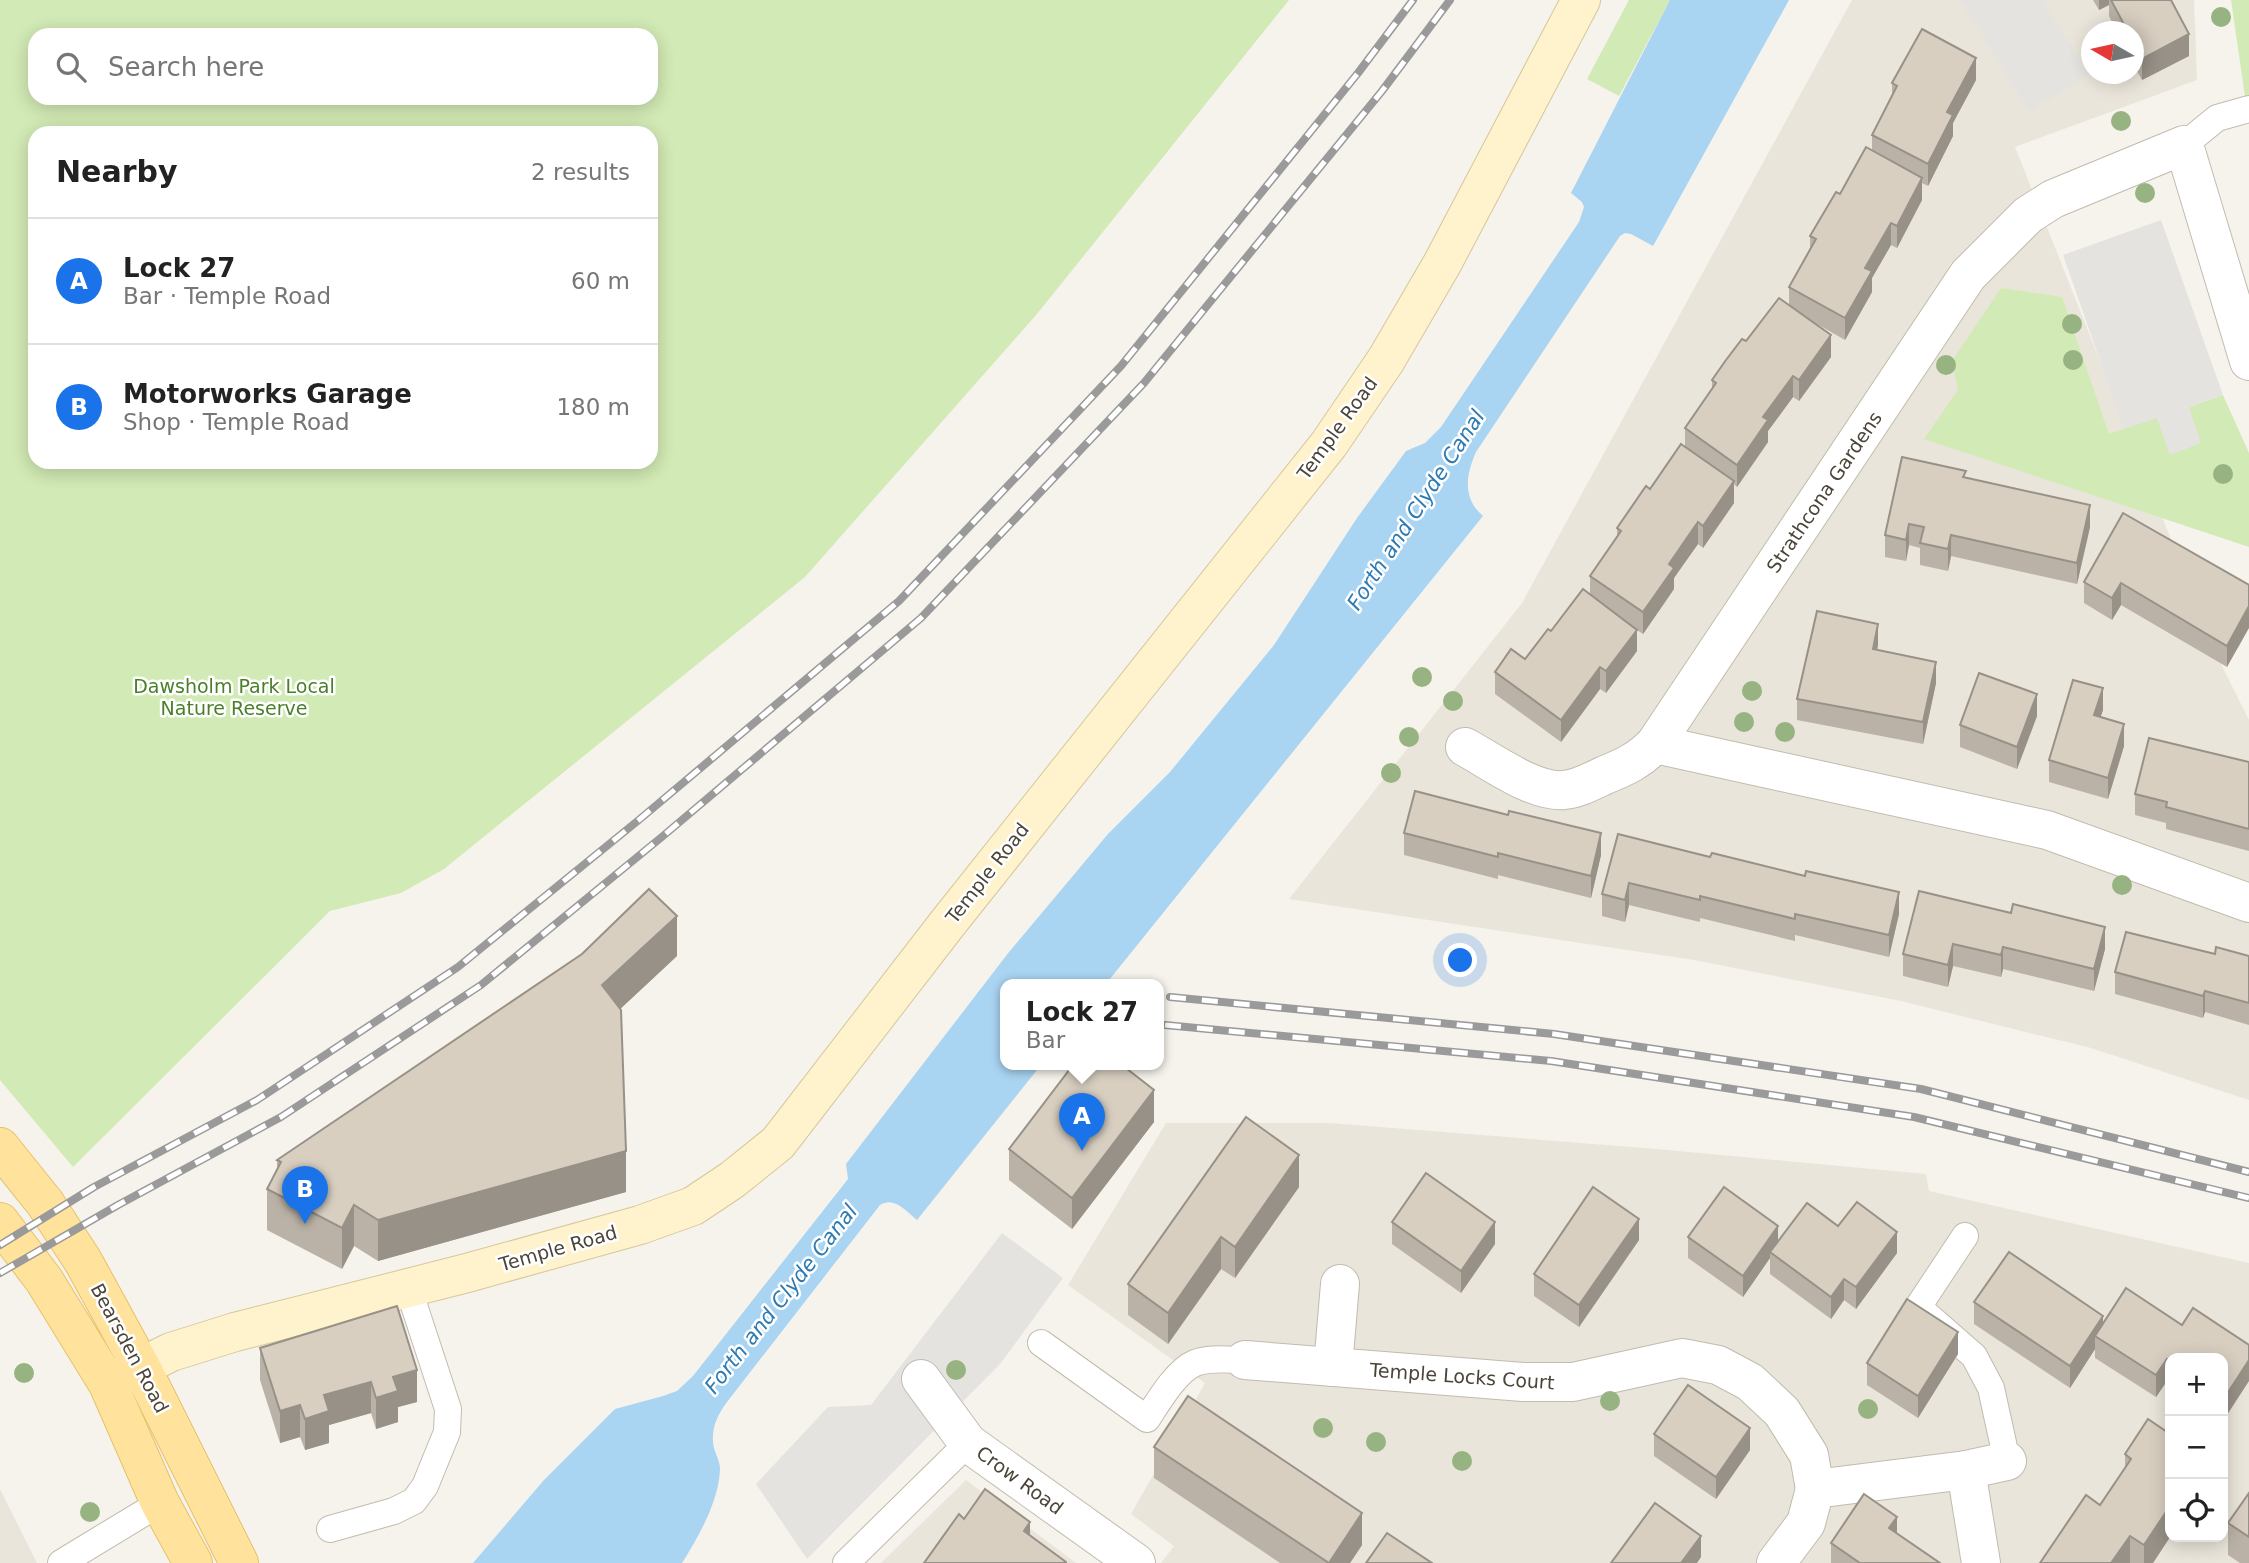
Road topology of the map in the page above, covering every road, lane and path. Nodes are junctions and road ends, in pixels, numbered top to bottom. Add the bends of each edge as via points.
1 (1581, 0) edge
2 (2249, 109) edge
3 (2184, 145) junction
4 (2249, 361) edge
5 (1655, 744) junction
6 (1465, 747) dead end
7 (2249, 903) edge
8 (0, 1147) edge
9 (0, 1222) edge
10 (1965, 1236) dead end
11 (1340, 1284) dead end
12 (408, 1287) junction
13 (1041, 1343) dead end
14 (1245, 1360) joint
15 (141, 1367) junction
16 (1333, 1367) junction
17 (921, 1378) dead end
18 (108, 1384) junction
19 (968, 1443) junction
20 (2007, 1461) joint
21 (1966, 1470) junction
22 (1815, 1489) junction
23 (160, 1503) junction
24 (330, 1529) dead end
25 (61, 1563) edge
26 (193, 1563) edge
27 (239, 1563) edge
28 (846, 1563) edge
29 (1136, 1563) edge
30 (1776, 1563) edge
31 (1981, 1563) edge

1 - 12 street, Temple Road via 1441,264 1329,444 778,1143 693,1206 640,1225
2 - 3 lane via 2217,118
3 - 4 street
3 - 5 street, Strathcona Gardens via 2053,199 2028,215 1968,275
5 - 6 street, Strathcona Gardens via 1634,764 1563,790 1537,786
5 - 7 street via 2047,830
8 - 15 main road, Bearsden Road via 83,1261
9 - 18 main road, Bearsden Road via 44,1280
10 - 20 lane via 1918,1307 1974,1356 1991,1388
11 - 16 street
12 - 15 street, Temple Road via 235,1332 171,1352
12 - 24 lane via 448,1409 447,1432 414,1501
13 - 14 lane via 1147,1419 1168,1387 1194,1363
14 - 16 street, Temple Locks Court
15 - 18 street, Temple Road
15 - 27 main road, Bearsden Road
16 - 22 street, Temple Locks Court via 1573,1382 1682,1358 1717,1365 1750,1382 1782,1412 1809,1455
17 - 19 street, Crow Road
18 - 23 main road, Bearsden Road
19 - 28 lane
19 - 29 street, Crow Road
20 - 21 street
21 - 22 street
21 - 31 street
22 - 30 street via 1806,1522
23 - 25 lane
23 - 26 main road, Bearsden Road

